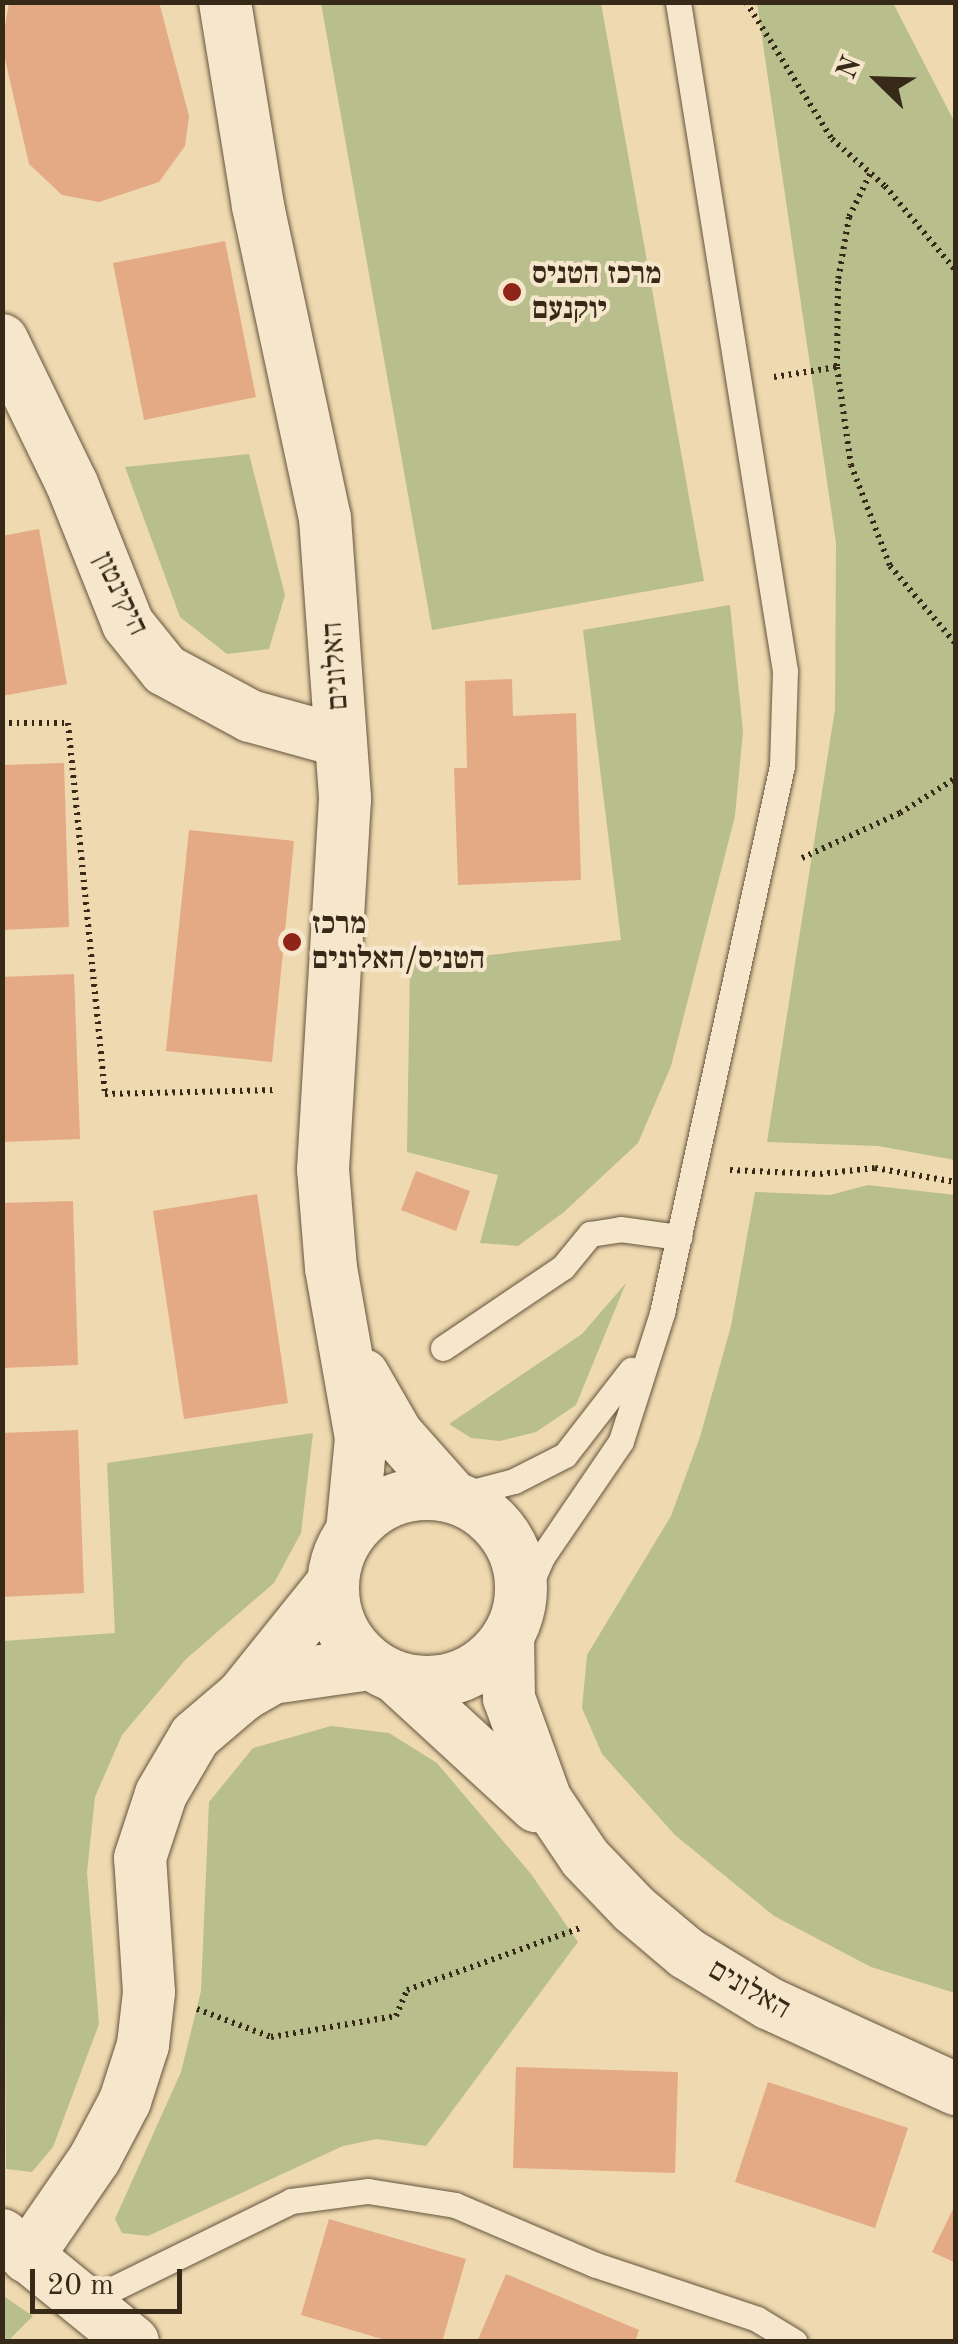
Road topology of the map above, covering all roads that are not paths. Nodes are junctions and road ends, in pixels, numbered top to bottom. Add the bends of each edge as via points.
1 (224, 2) edge
2 (678, 2) edge
3 (2, 340) edge
4 (340, 741) junction
5 (679, 1236) junction
6 (662, 1313) junction
7 (345, 1338) junction
8 (442, 1348) dead end
9 (453, 1497) junction
10 (352, 1531) junction
11 (332, 1584) junction
12 (514, 1623) junction
13 (384, 1671) junction
14 (242, 1696) junction
15 (575, 1844) junction
16 (956, 2089) edge
17 (15, 2246) edge
18 (82, 2304) junction
19 (133, 2342) edge
20 (795, 2342) edge

1 - 4 street, האלונים via 258,206 325,518
2 - 5 lane via 786,671 782,766
3 - 4 street, היקינטון via 72,484 128,624 165,670 250,716
4 - 7 street, האלונים via 345,799 323,1169
5 - 6 lane
5 - 8 lane via 620,1229 590,1234 563,1267
6 - 9 lane via 616,1397 566,1455 514,1482
6 - 12 lane via 621,1441 542,1557
7 - 9 street, האלונים via 398,1434
7 - 10 street, האלונים via 361,1438
9 - 10 street via 397,1498
9 - 12 street via 479,1509 508,1541 521,1580
10 - 11 street
11 - 13 street via 348,1641
11 - 14 street
12 - 13 street via 488,1661 461,1677 430,1684
12 - 15 street, האלונים via 509,1698 522,1748
13 - 14 street via 272,1678
13 - 15 street, האלונים
14 - 17 street via 196,1736 161,1794 140,1858 149,1992 143,2045 125,2102
15 - 16 street, האלונים via 634,1909 686,1952 770,2004
17 - 18 street
18 - 19 street
18 - 20 lane via 292,2201 368,2191 456,2205 596,2265 757,2320

